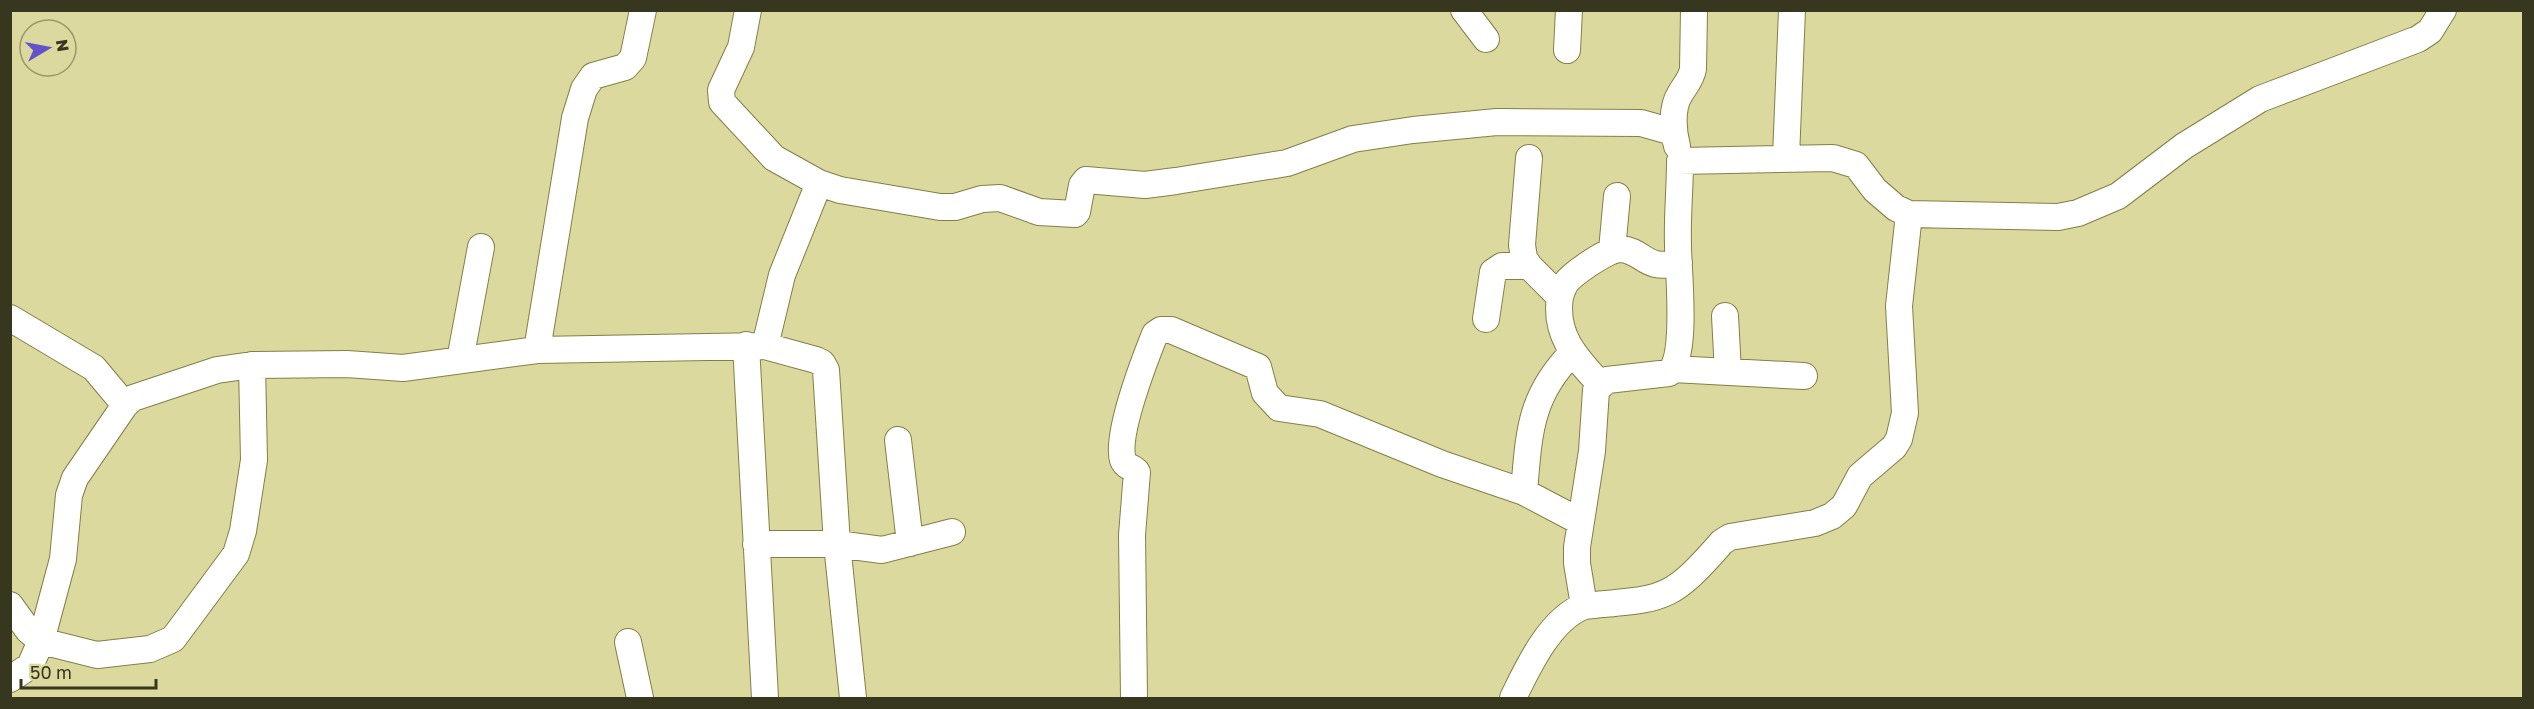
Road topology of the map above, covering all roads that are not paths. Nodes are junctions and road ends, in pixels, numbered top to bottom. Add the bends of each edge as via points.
1 (643, 10) edge
2 (748, 10) edge
3 (1464, 10) edge
4 (1569, 10) edge
5 (1694, 10) edge
6 (1792, 10) edge
7 (2443, 10) edge
8 (1486, 39) dead end
9 (1567, 50) dead end
10 (1673, 132) junction
11 (1786, 157) junction
12 (1529, 158) dead end
13 (1680, 161) junction
14 (819, 183) junction
15 (1617, 196) dead end
16 (1909, 214) junction
17 (481, 247) dead end
18 (1612, 250) junction
19 (1679, 263) junction
20 (1529, 266) junction
21 (1560, 297) junction
22 (1725, 316) dead end
23 (10, 318) edge
24 (1486, 319) dead end
25 (756, 346) junction
26 (537, 350) junction
27 (1572, 353) junction
28 (460, 360) junction
29 (252, 365) junction
30 (1673, 369) junction
31 (1728, 372) junction
32 (1804, 376) dead end
33 (1600, 384) junction
34 (125, 405) junction
35 (898, 440) dead end
36 (1524, 492) junction
37 (1581, 522) junction
38 (952, 532) dead end
39 (910, 543) junction
40 (756, 544) junction
41 (837, 544) junction
42 (10, 605) edge
43 (1584, 606) junction
44 (41, 641) junction
45 (628, 642) dead end
46 (10, 679) edge
47 (640, 699) edge
48 (765, 699) edge
49 (854, 699) edge
50 (1134, 699) edge
51 (1513, 699) edge

1 - 26 street via 633,58 626,67 593,76 584,89 575,118
2 - 14 street via 741,47 721,90 721,99 774,159
3 - 8 street
4 - 9 street
5 - 10 street via 1692,77 1676,102
6 - 11 street
7 - 16 street via 2430,31 2418,39 2260,99 2100,205 2058,217
10 - 13 street
10 - 14 street via 1641,123 1513,121 1413,130 1353,139 1287,163 1176,181 1145,185 1086,180 1075,214 1039,212 1000,198 940,207
11 - 13 street
11 - 16 street via 1850,162 1875,190
12 - 20 street via 1522,245
13 - 19 street
14 - 25 street
15 - 18 street
16 - 43 street via 1899,319 1905,414 1894,447 1860,476 1844,506 1832,516 1815,523 1730,537 1679,587 1659,597
17 - 28 street
18 - 19 street via 1627,250 1651,264
18 - 21 street via 1567,281
19 - 30 street via 1679,335
20 - 21 street
20 - 24 street via 1502,266 1493,272
21 - 27 street via 1560,328
22 - 31 street
23 - 34 street via 94,368
25 - 26 street
25 - 40 street
25 - 41 street via 816,360 826,370
26 - 28 street
27 - 33 street
27 - 36 street via 1552,374 1537,402
28 - 29 street via 404,368
29 - 34 street via 225,368 147,392
29 - 44 street via 254,460 243,531 236,554 183,628 164,645 111,655
30 - 31 street
30 - 33 street via 1663,375
31 - 32 street
33 - 37 street via 1596,390
34 - 44 street via 75,478 69,495 63,559
35 - 39 street
36 - 37 street
36 - 50 street via 1442,464 1320,414 1279,408 1265,393 1258,367 1171,330 1161,330 1155,334 1131,397 1122,454 1125,465 1137,472 1132,535
37 - 43 street via 1577,563
38 - 39 street
39 - 41 street via 872,550
40 - 41 street
40 - 48 street
41 - 49 street
42 - 44 street
43 - 51 street via 1569,615 1540,647
44 - 46 street via 30,666
45 - 47 street

